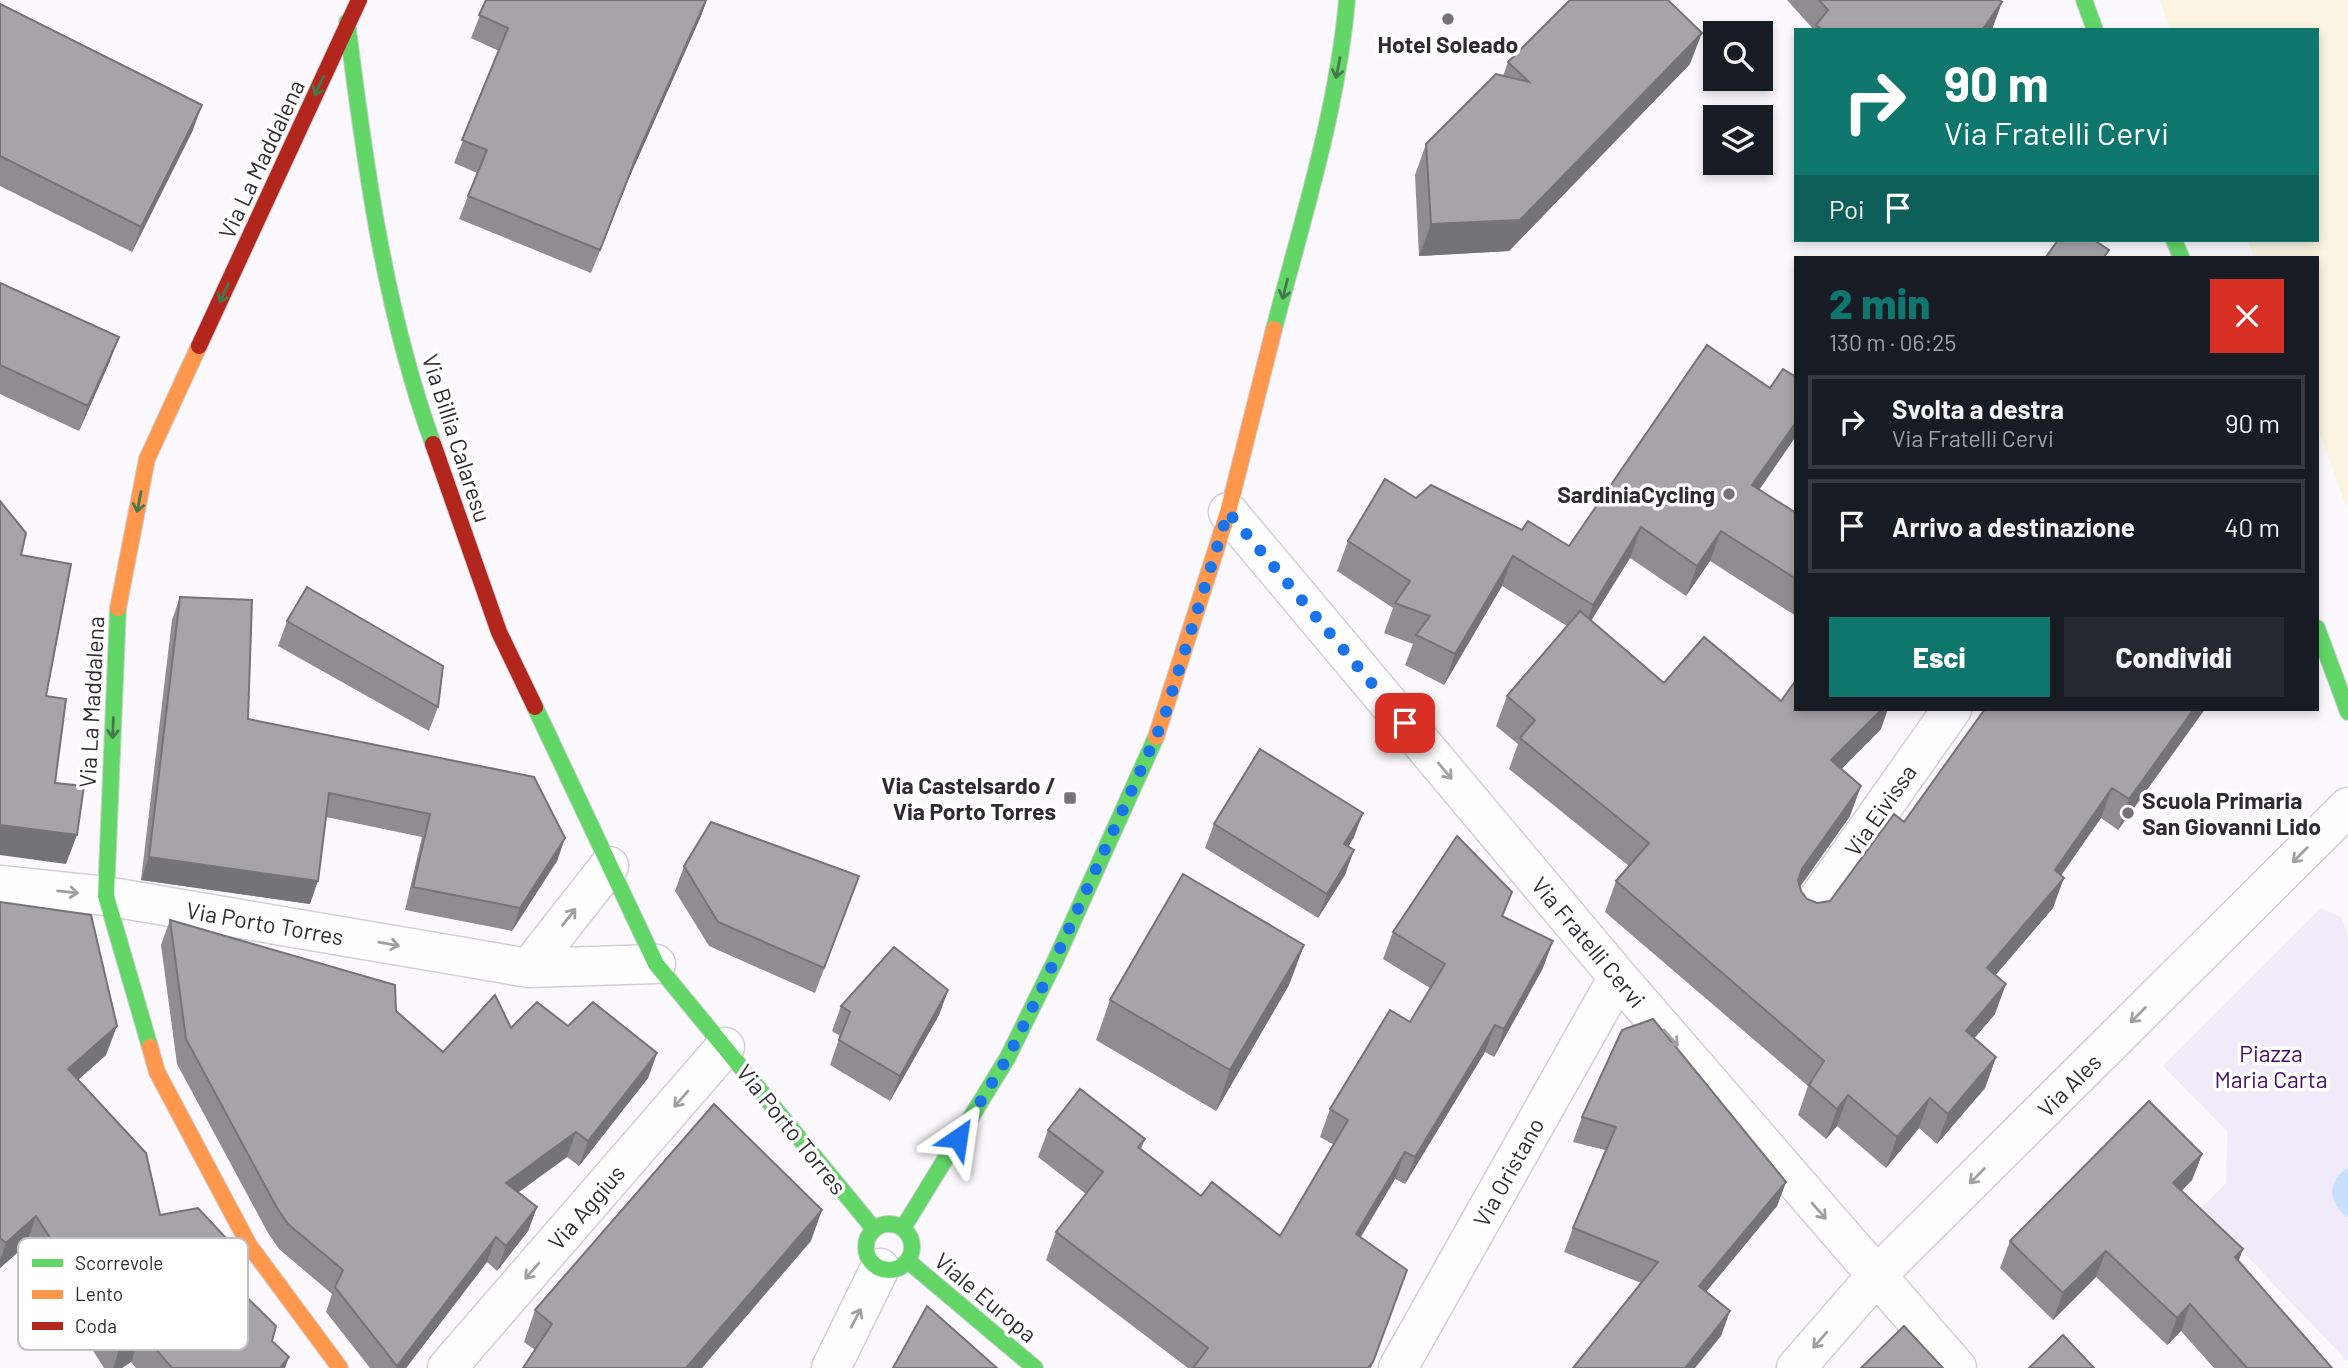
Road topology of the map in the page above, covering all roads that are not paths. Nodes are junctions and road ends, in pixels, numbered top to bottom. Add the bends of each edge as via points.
1 (343, 0) edge
2 (359, 0) edge
3 (1347, 0) edge
4 (2084, 0) edge
5 (348, 24) junction
6 (2094, 28) edge
7 (1228, 512) junction
8 (2319, 633) edge
9 (1951, 711) edge
10 (2348, 712) edge
11 (2348, 807) edge
12 (609, 866) junction
13 (0, 885) edge
14 (106, 896) junction
15 (1809, 912) edge
16 (656, 964) junction
17 (529, 968) junction
18 (1618, 977) junction
19 (725, 1047) junction
20 (903, 1228) junction
21 (874, 1229) junction
22 (245, 1238) edge
23 (248, 1243) edge
24 (894, 1265) junction
25 (1875, 1277) junction
26 (340, 1368) edge
27 (447, 1368) edge
28 (831, 1368) edge
29 (1035, 1368) edge
30 (1398, 1368) edge
31 (1796, 1368) edge
32 (1956, 1368) edge

1 - 5 street, Via Billia Calaresu
2 - 5 street, Via La Maddalena
3 -> 7 street via 1328,118
4 - 6 street
5 - 12 street, Via Billia Calaresu via 369,193 414,392 499,632
5 -> 14 street, Via La Maddalena via 147,459 117,611
7 -> 18 street, Via Fratelli Cervi
7 - 20 street via 1163,721 1102,859 1008,1057
8 - 10 street
9 - 15 street, Via Eivissa
11 -> 25 street, Via Ales
12 - 16 street, Via Billia Calaresu
17 -> 12 street
13 -> 14 street, Via Porto Torres
14 -> 17 street, Via Porto Torres
14 - 22 street, Via La Maddalena via 157,1072
16 - 17 street, Via Porto Torres
16 - 19 street, Via Porto Torres
18 -> 25 street, Via Fratelli Cervi
18 - 30 street, Via Oristano
19 - 21 street, Via Porto Torres
19 -> 27 street, Via Aggius
20 - 21 street via 889,1224
20 - 24 street via 912,1240
21 - 24 street via 866,1251 874,1264
23 - 26 street, Via La Maddalena
28 -> 24 street
24 - 29 street, Viale Europa
25 -> 31 street, Via Ales
25 - 32 street, Via Fratelli Cervi

